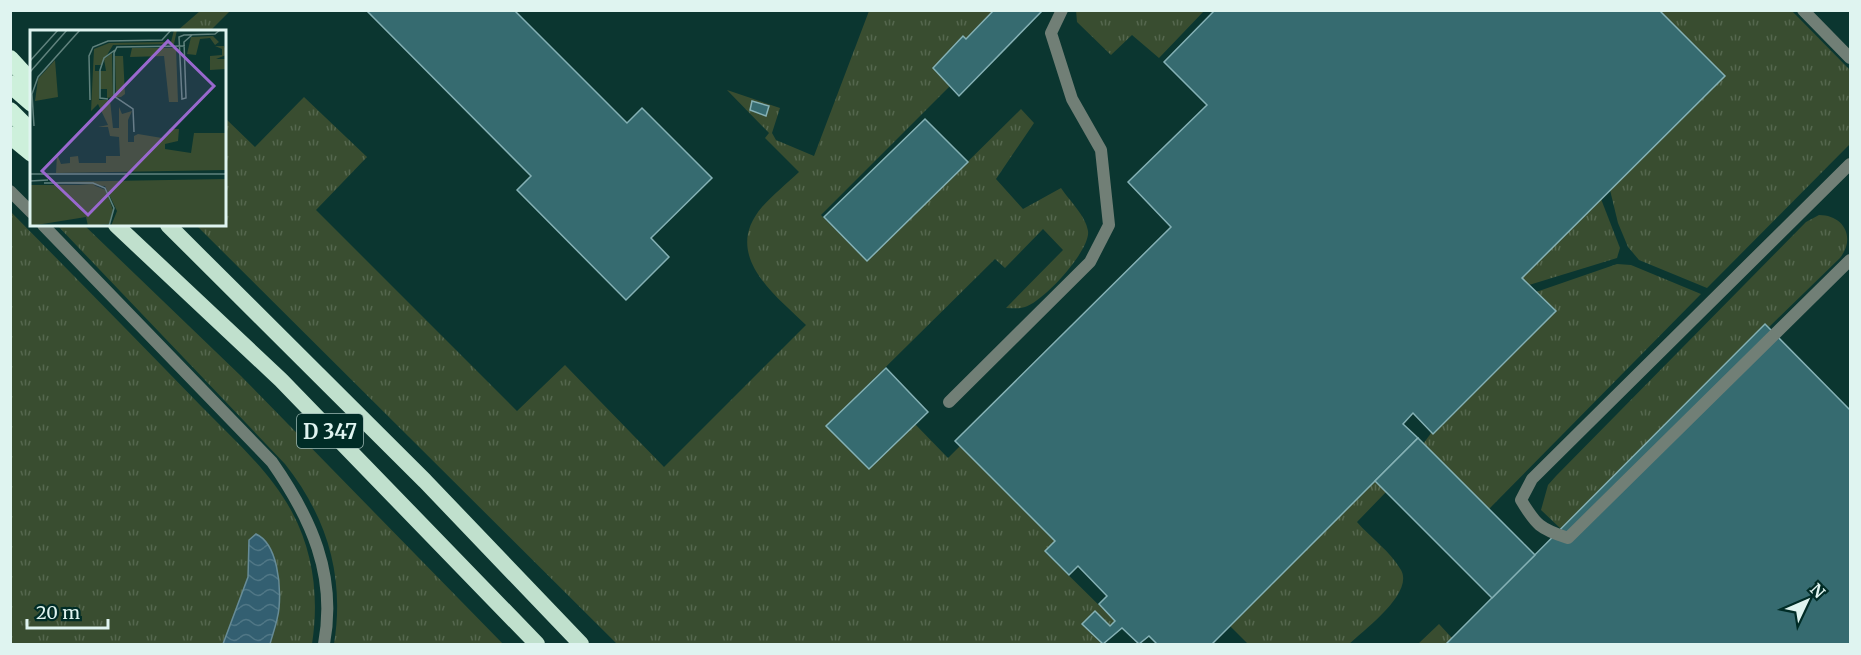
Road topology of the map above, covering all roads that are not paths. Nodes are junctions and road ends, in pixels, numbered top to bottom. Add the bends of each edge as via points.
1 (1062, 10) edge
2 (1803, 10) edge
3 (1851, 58) edge
4 (10, 59) edge
5 (30, 81) edge
6 (10, 84) edge
7 (30, 101) edge
8 (10, 111) edge
9 (30, 132) edge
10 (10, 135) edge
11 (30, 151) edge
12 (1851, 164) edge
13 (10, 191) edge
14 (30, 211) edge
15 (45, 226) edge
16 (117, 226) edge
17 (169, 226) edge
18 (1851, 260) edge
19 (949, 402) dead end
20 (324, 645) edge
21 (537, 645) edge
22 (581, 645) edge

1 - 19 lane via 1051,33 1072,99 1101,150 1109,225 1090,262
2 - 3 lane
4 - 5 highway
6 - 7 highway
8 - 9 highway
10 - 11 highway
12 - 18 lane via 1532,479 1521,500 1534,522 1542,530 1568,538
13 - 14 lane
15 - 20 lane via 272,462 297,497 319,548 327,580
16 - 21 highway, D 347 via 280,380
17 - 22 highway, D 347 via 425,481

